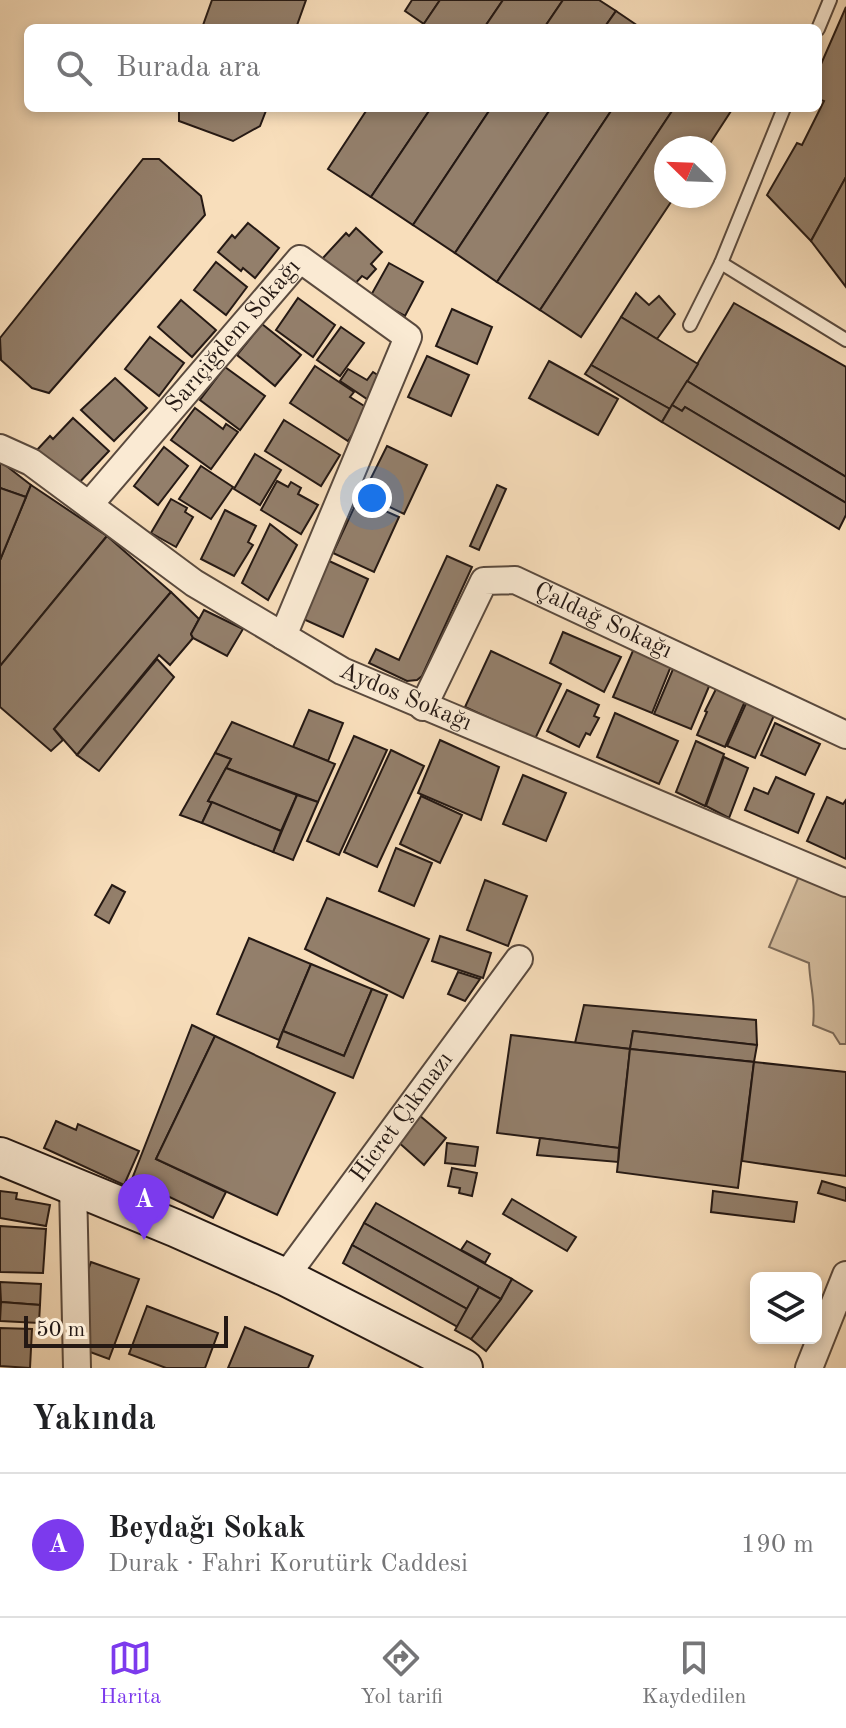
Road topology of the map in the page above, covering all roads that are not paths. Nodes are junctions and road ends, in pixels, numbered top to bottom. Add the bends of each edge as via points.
1 (830, 0) edge
2 (820, 24) edge
3 (782, 112) edge
4 (721, 263) junction
5 (690, 325) dead end
6 (846, 340) edge
7 (0, 448) edge
8 (89, 505) junction
9 (283, 636) junction
10 (423, 707) junction
11 (846, 735) edge
12 (846, 883) edge
13 (519, 959) dead end
14 (0, 1156) edge
15 (73, 1185) junction
16 (846, 1275) edge
17 (285, 1277) junction
18 (77, 1368) edge
19 (464, 1368) edge
20 (809, 1368) edge

1 - 2 lane
3 - 4 lane
4 - 5 lane
4 - 6 lane
7 - 8 street, Aydos Sokağı via 31,462
8 - 9 street, Aydos Sokağı via 194,583
8 - 9 street, Sarıçiğdem Sokağı via 300,259 408,337
9 - 10 street, Aydos Sokağı via 342,671
10 - 11 street, Çaldağ Sokağı via 484,581 515,580
10 - 12 street, Aydos Sokağı
13 - 17 street, Hicret Çıkmazı
14 - 15 street
15 - 17 street
15 - 18 street
16 - 20 street
17 - 19 street

